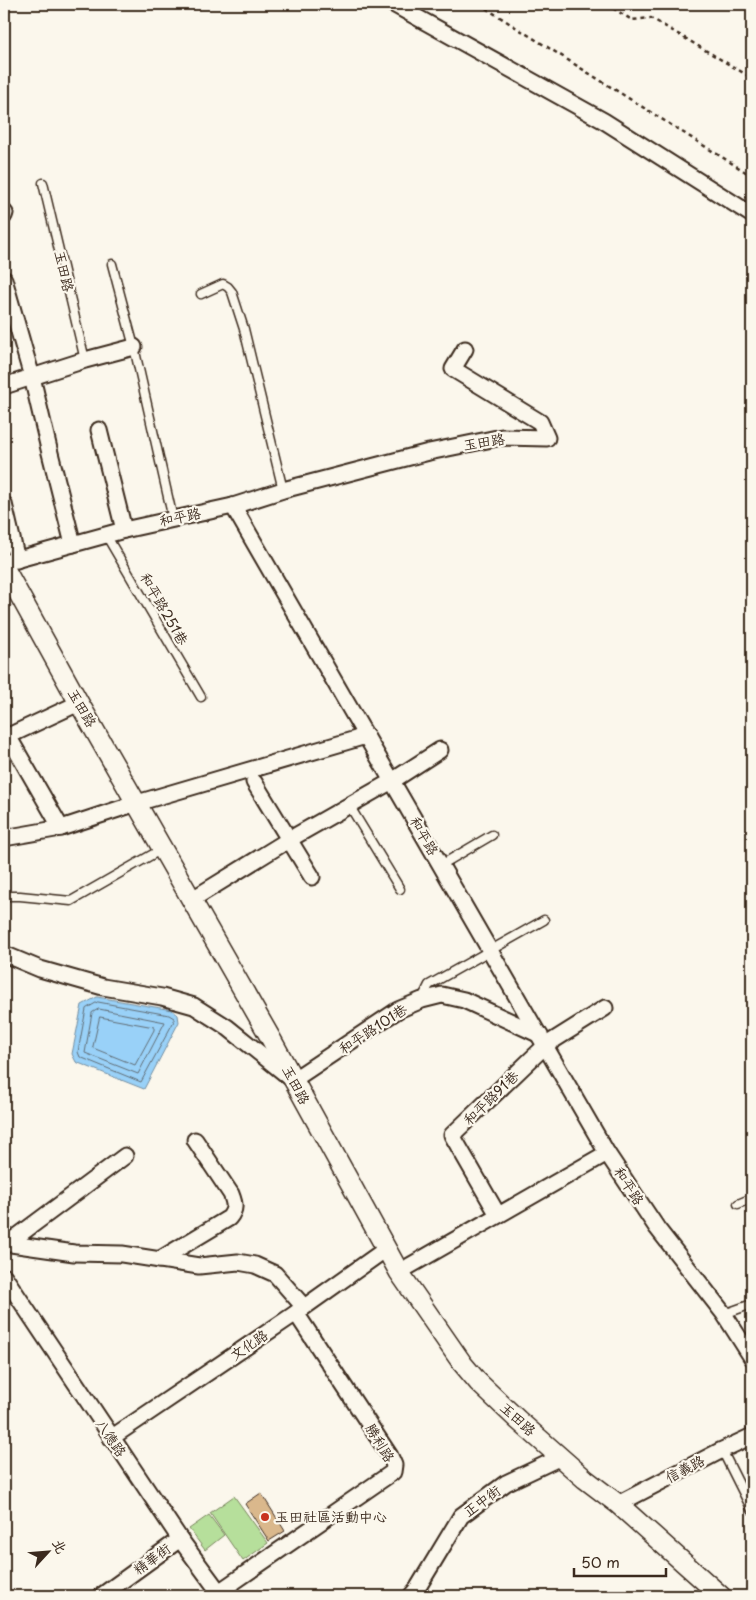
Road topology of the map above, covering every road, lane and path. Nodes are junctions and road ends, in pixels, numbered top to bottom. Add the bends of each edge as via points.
1 (393, 4) edge
2 (479, 4) edge
3 (606, 4) edge
4 (752, 78) edge
5 (752, 176) edge
6 (43, 182) dead end
7 (752, 215) edge
8 (112, 264) dead end
9 (4, 279) edge
10 (200, 294) dead end
11 (134, 347) junction
12 (465, 349) dead end
13 (85, 360) junction
14 (32, 377) junction
15 (4, 386) edge
16 (99, 430) dead end
17 (283, 490) junction
18 (4, 504) edge
19 (233, 506) junction
20 (173, 519) junction
21 (124, 530) junction
22 (106, 535) junction
23 (73, 544) junction
24 (8, 563) edge
25 (201, 696) dead end
26 (79, 703) junction
27 (366, 736) junction
28 (6, 737) edge
29 (440, 750) dead end
30 (392, 781) junction
31 (254, 782) dead end
32 (137, 803) junction
33 (349, 805) junction
34 (61, 828) junction
35 (492, 835) dead end
36 (4, 838) edge
37 (290, 839) junction
38 (162, 848) junction
39 (441, 865) junction
40 (312, 876) dead end
41 (400, 889) dead end
42 (4, 896) edge
43 (191, 900) junction
44 (544, 920) dead end
45 (491, 951) junction
46 (4, 954) edge
47 (422, 1000) junction
48 (605, 1008) dead end
49 (543, 1040) junction
50 (293, 1080) junction
51 (194, 1140) dead end
52 (607, 1153) junction
53 (125, 1156) dead end
54 (752, 1198) edge
55 (738, 1204) dead end
56 (498, 1215) junction
57 (5, 1244) edge
58 (386, 1248) junction
59 (159, 1260) junction
60 (399, 1272) junction
61 (4, 1276) edge
62 (752, 1304) edge
63 (300, 1310) junction
64 (724, 1314) junction
65 (752, 1358) edge
66 (752, 1436) edge
67 (111, 1438) junction
68 (722, 1450) junction
69 (561, 1457) junction
70 (618, 1504) junction
71 (752, 1510) edge
72 (180, 1539) junction
73 (221, 1594) edge
74 (101, 1596) edge
75 (411, 1596) edge
76 (721, 1596) edge

1 - 7 street via 604,121
2 - 5 path
3 - 4 path via 632,20 651,18
6 - 13 lane, 玉田路
8 - 11 lane
9 - 14 street
10 - 17 lane via 222,284 232,292
11 - 13 street
11 - 20 lane
12 - 17 street, 玉田路 via 453,369 540,422 547,438 502,437 476,442
13 - 14 street
14 - 15 street
14 - 23 street
16 - 21 street
17 - 19 street, 玉田路
18 - 24 street
19 - 20 street, 和平路
19 - 27 street, 和平路
20 - 21 street, 和平路
21 - 22 street, 和平路
22 - 23 street, 和平路
22 - 25 lane, 和平路251巷
23 - 24 street, 和平路
24 - 26 street, 玉田路
26 - 28 street
26 - 32 street, 玉田路
27 - 30 street, 和平路
27 - 32 street
28 - 34 street
29 - 30 street
30 - 33 street
30 - 39 street, 和平路
31 - 37 street
32 - 34 street
32 - 38 street, 玉田路
33 - 37 street
33 - 41 lane
34 - 36 street
35 - 39 lane
37 - 40 street
37 - 43 street
38 - 42 lane via 71,901
38 - 43 street, 玉田路
39 - 45 street, 和平路
43 - 50 street, 玉田路
44 - 45 lane
45 - 47 lane via 429,985
45 - 49 street, 和平路
46 - 50 street via 40,969 103,987 194,1006 227,1027
47 - 49 street, 和平路101巷 via 442,995 464,1000
47 - 50 street, 和平路101巷 via 398,1010
48 - 49 street, 和平路91巷
49 - 52 street, 和平路
49 - 56 street, 和平路91巷 via 452,1135
50 - 58 street, 玉田路
51 - 59 street via 231,1194 234,1211 229,1218
52 - 56 street
52 - 64 street, 和平路 via 657,1228
53 - 57 street
54 - 55 lane
56 - 60 street
57 - 59 street
58 - 60 street, 玉田路
58 - 63 street, 文化路
59 - 63 street via 199,1266 238,1262 255,1264 275,1274
60 - 69 street, 玉田路 via 478,1382
61 - 67 street, 八德路
62 - 64 lane
63 - 67 street, 文化路
63 - 73 street, 勝利路 via 390,1456 393,1472
64 - 65 street, 和平路
66 - 68 street, 信義路
67 - 72 street, 八德路
68 - 70 street, 信義路
68 - 71 lane
69 - 70 street, 玉田路
69 - 75 street, 正中街 via 506,1483 461,1516
70 - 76 street, 玉田路
72 - 73 street, 八德路
72 - 74 street, 精華街

